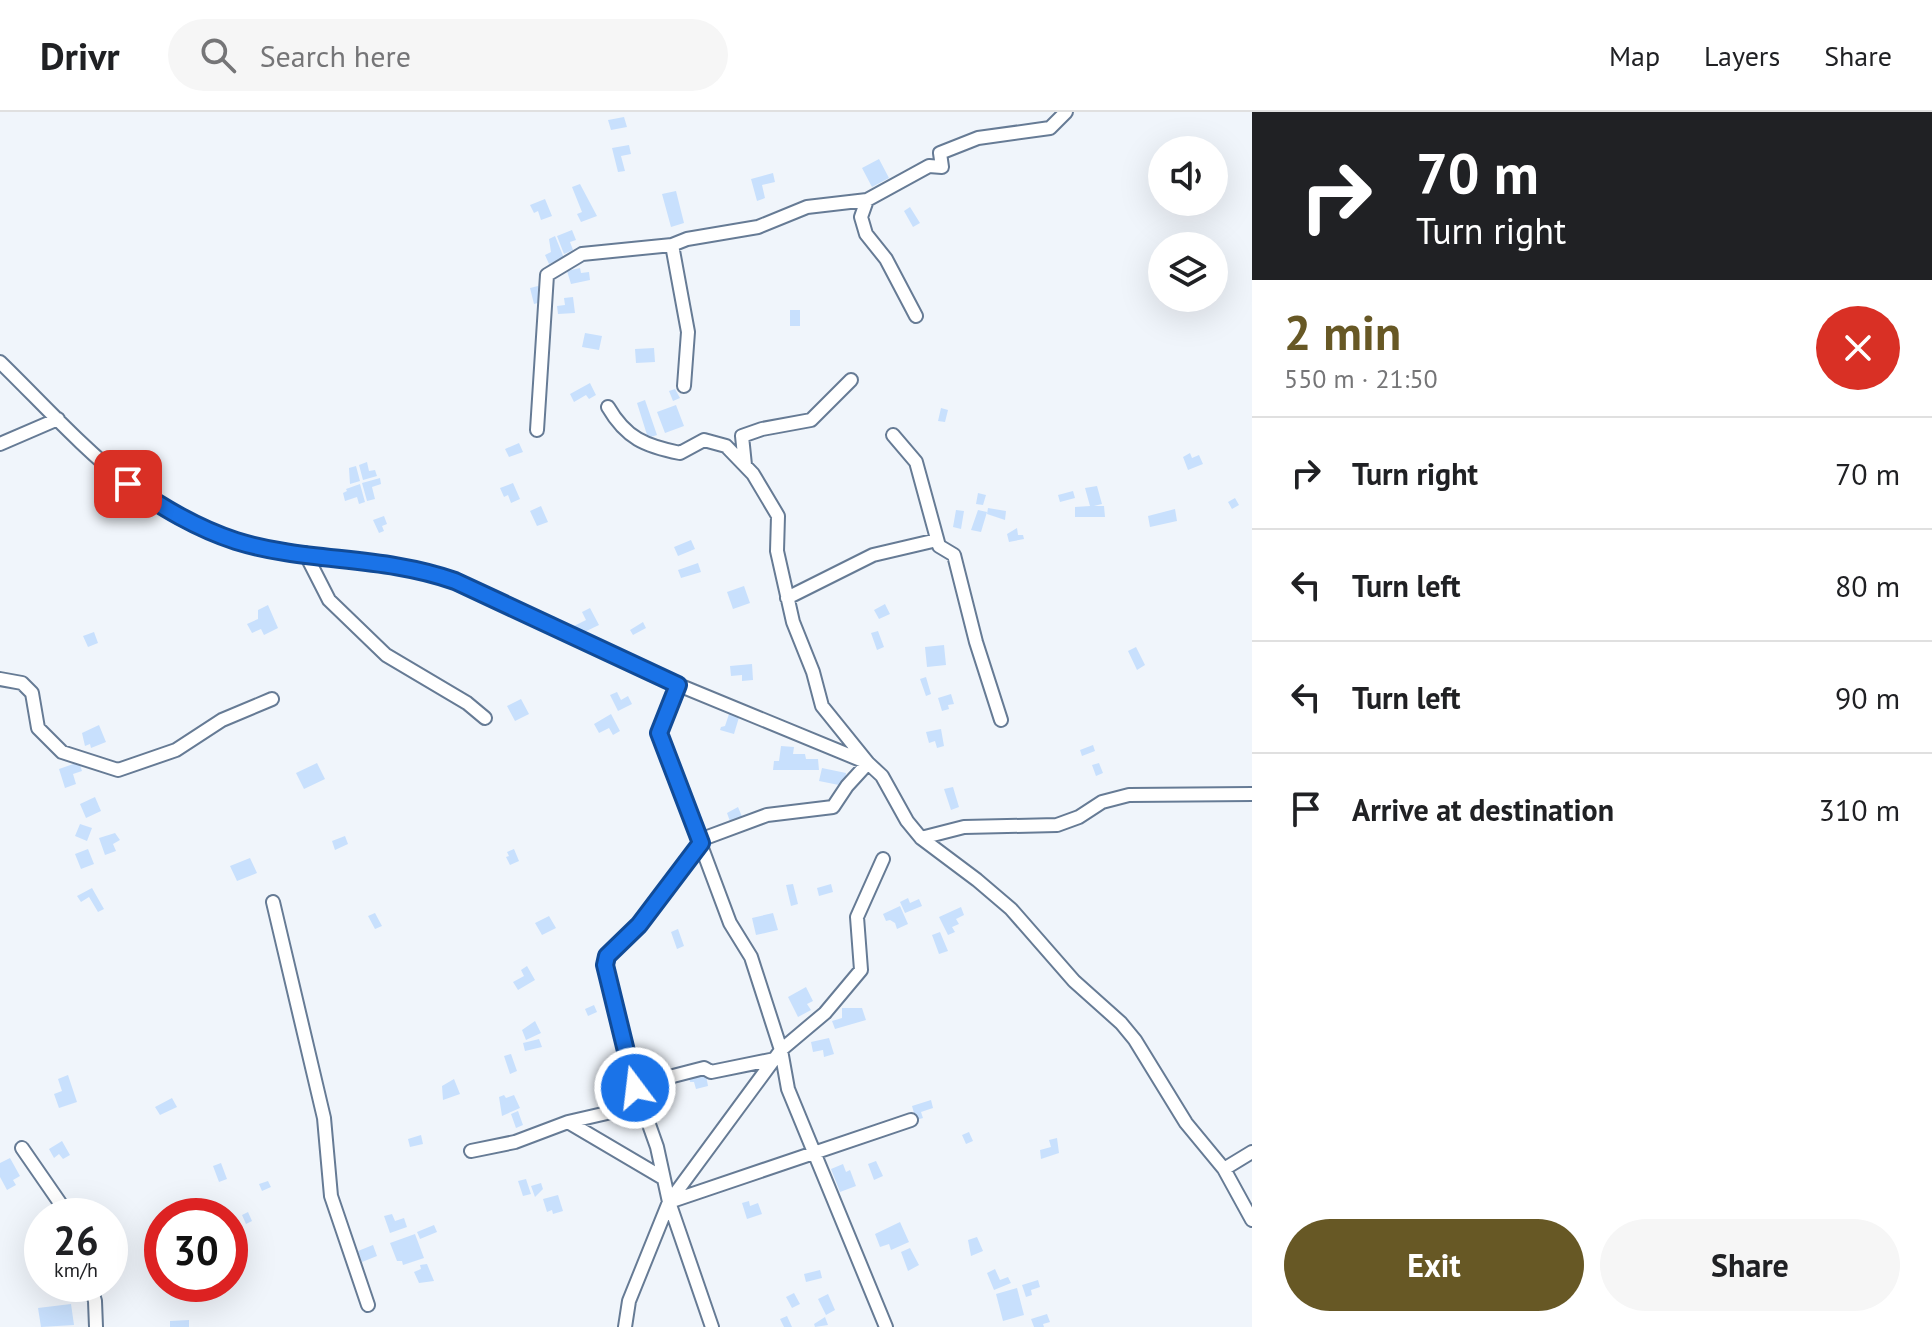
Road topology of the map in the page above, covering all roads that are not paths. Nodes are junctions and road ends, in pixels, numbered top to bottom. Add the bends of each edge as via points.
1 (1066, 112) edge
2 (867, 200) junction
3 (672, 245) junction
4 (916, 316) dead end
5 (0, 362) edge
6 (851, 380) dead end
7 (684, 386) dead end
8 (608, 407) dead end
9 (58, 419) junction
10 (537, 430) dead end
11 (893, 435) dead end
12 (0, 444) edge
13 (745, 466) junction
14 (937, 540) junction
15 (305, 553) junction
16 (787, 598) junction
17 (0, 679) edge
18 (678, 685) junction
19 (272, 699) dead end
20 (485, 718) dead end
21 (1001, 720) dead end
22 (868, 763) junction
23 (1252, 794) edge
24 (921, 838) junction
25 (701, 843) junction
26 (883, 859) dead end
27 (273, 902) dead end
28 (778, 1054) junction
29 (635, 1089) junction
30 (642, 1105) junction
31 (911, 1120) dead end
32 (568, 1122) junction
33 (22, 1148) dead end
34 (471, 1151) dead end
35 (814, 1152) junction
36 (1252, 1152) edge
37 (1224, 1169) junction
38 (663, 1178) junction
39 (57, 1198) edge
40 (669, 1202) junction
41 (1252, 1220) edge
42 (95, 1302) edge
43 (368, 1305) dead end
44 (96, 1327) edge
45 (625, 1327) edge
46 (712, 1327) edge
47 (886, 1327) edge

1 - 2 street via 1050,128 978,138 940,153 942,167 929,166
2 - 3 street via 807,207 758,227
2 - 4 street via 861,217 866,234 886,259
3 - 7 street via 688,332
3 - 10 street via 582,254 547,275
5 - 9 street
6 - 13 street via 811,420 742,436
8 - 13 street via 620,427 650,447 680,453 704,440 726,446
9 - 12 street
9 - 15 street via 128,484 180,518 237,541
11 - 14 street via 916,462
13 - 16 street via 778,516 777,551
14 - 16 street via 873,555
14 - 21 street via 954,555
15 - 18 street via 422,569
15 - 20 street via 329,600 386,655
16 - 22 street via 822,706
17 - 19 street via 22,683 32,693 38,728 62,752 118,770 176,750 222,720
18 - 22 street
18 - 25 street via 659,733
22 - 24 street
22 - 25 street via 833,807 767,815 714,833
23 - 24 street via 1129,795 1057,825 964,827
24 - 37 street via 1011,909 1074,981 1121,1023 1186,1123
25 - 28 street via 730,923 751,957
25 - 29 street via 639,925 607,956 609,989
26 - 28 street via 857,917 861,970 825,1013
27 - 43 street via 324,1118 331,1196
28 - 29 street
28 - 35 street
28 - 40 street
29 - 30 street
30 - 32 street
30 - 38 street
31 - 35 street
32 - 34 street
32 - 38 street
33 - 39 street
35 - 40 street
35 - 47 street
36 - 37 street
37 - 41 street
38 - 40 street
40 - 45 street via 629,1301
40 - 46 street
42 - 44 street

